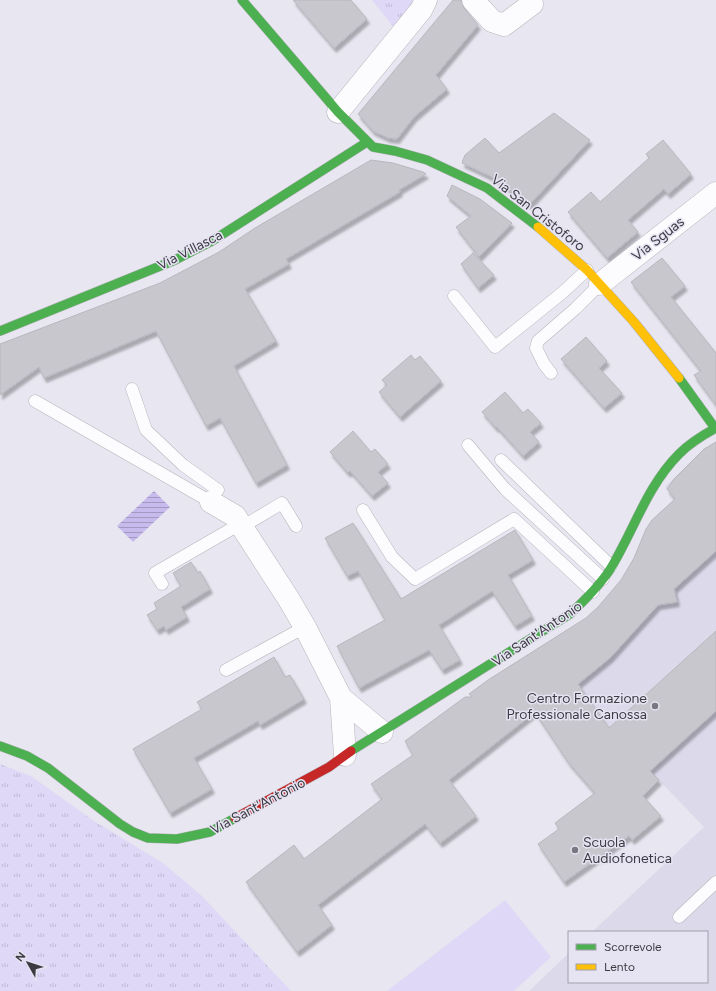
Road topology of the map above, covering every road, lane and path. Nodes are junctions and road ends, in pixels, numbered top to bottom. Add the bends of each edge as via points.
1 (242, 0) edge
2 (426, 0) edge
3 (472, 0) edge
4 (532, 4) dead end
5 (338, 112) junction
6 (367, 142) junction
7 (716, 193) edge
8 (593, 277) junction
9 (454, 296) dead end
10 (0, 331) edge
11 (552, 373) dead end
12 (132, 389) dead end
13 (35, 401) dead end
14 (716, 428) edge
15 (468, 445) dead end
16 (501, 460) dead end
17 (215, 496) junction
18 (363, 510) dead end
19 (239, 522) junction
20 (296, 526) dead end
21 (611, 566) junction
22 (603, 579) junction
23 (162, 584) dead end
24 (593, 592) junction
25 (304, 628) junction
26 (226, 670) dead end
27 (341, 698) junction
28 (382, 732) junction
29 (0, 746) edge
30 (345, 755) junction
31 (716, 882) edge
32 (679, 917) dead end

1 - 5 street, Via San Cristoforo
2 - 5 street via 421,10
3 - 4 street via 492,22 504,25
5 - 6 street, Via San Cristoforo
6 - 8 street, Via San Cristoforo via 379,149 427,160 482,185 543,231
6 - 10 street, Via Villasca via 212,241 174,260
7 - 8 street, Via Sguas
8 - 9 lane via 562,293 496,347
8 - 11 lane via 575,309 538,341 536,348
8 - 14 street, Via San Cristoforo via 668,363
12 - 17 lane via 146,430
13 - 17 lane
14 - 21 street, Via Sant'Antonio via 689,444 659,478
15 - 22 lane via 505,489
16 - 21 lane
17 - 19 street
18 - 24 lane via 392,557 415,579 514,519
19 - 20 lane via 282,503
19 - 23 lane via 155,573
19 - 25 street via 288,598
21 - 22 street, Via Sant'Antonio
22 - 24 street, Via Sant'Antonio
24 - 28 street, Via Sant'Antonio via 570,614
25 - 26 lane
25 - 27 street
27 - 28 street
27 - 30 street
28 - 30 street, Via Sant'Antonio
29 - 30 street, Via Sant'Antonio via 38,761 133,832 148,838 164,839 210,832 329,768
31 - 32 lane

